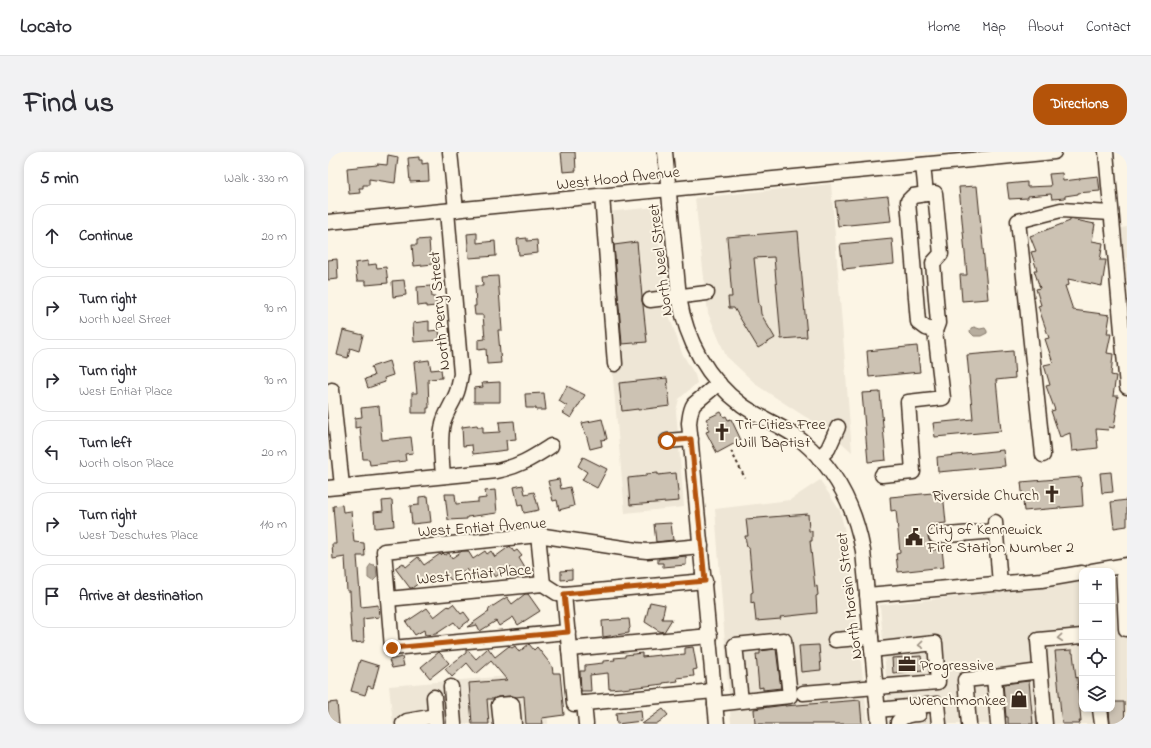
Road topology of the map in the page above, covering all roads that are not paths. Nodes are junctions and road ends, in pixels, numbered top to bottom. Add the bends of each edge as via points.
1 (450, 152) edge
2 (665, 152) edge
3 (1054, 152) edge
4 (1106, 152) edge
5 (923, 165) junction
6 (668, 189) junction
7 (926, 194) junction
8 (602, 196) junction
9 (451, 210) junction
10 (1111, 213) junction
11 (328, 222) edge
12 (707, 293) dead end
13 (679, 297) junction
14 (650, 300) dead end
15 (935, 331) junction
16 (615, 364) dead end
17 (718, 383) junction
18 (1127, 387) edge
19 (332, 390) dead end
20 (838, 427) dead end
21 (691, 439) junction
22 (667, 441) dead end
23 (551, 446) dead end
24 (1043, 455) dead end
25 (819, 458) junction
26 (882, 475) dead end
27 (443, 476) junction
28 (342, 486) junction
29 (328, 488) edge
30 (538, 535) junction
31 (936, 536) dead end
32 (701, 546) junction
33 (1125, 565) edge
34 (1110, 568) edge
35 (1079, 574) edge
36 (705, 581) junction
37 (543, 584) junction
38 (1000, 584) junction
39 (564, 594) junction
40 (867, 595) junction
41 (388, 599) junction
42 (1126, 629) dead end
43 (568, 632) junction
44 (710, 636) junction
45 (1079, 636) edge
46 (835, 640) dead end
47 (872, 643) junction
48 (569, 650) junction
49 (1040, 671) junction
50 (994, 677) junction
51 (451, 687) dead end
52 (876, 687) junction
53 (803, 693) dead end
54 (434, 696) dead end
55 (715, 697) junction
56 (741, 701) junction
57 (579, 704) junction
58 (878, 710) junction
59 (1100, 712) edge
60 (938, 718) edge
61 (435, 720) edge
62 (403, 724) edge
63 (454, 724) edge
64 (500, 724) edge
65 (514, 724) edge
66 (586, 724) edge
67 (717, 724) edge
68 (879, 724) edge
69 (898, 724) edge
70 (969, 724) edge
71 (998, 724) edge
72 (1045, 724) edge
73 (1102, 724) edge

1 - 9 street, North Perry Street
2 - 6 street, North Neel Street
3 - 5 street, West Hood Avenue
4 - 10 street
5 - 6 street, West Hood Avenue
5 - 7 street
6 - 8 street, West Hood Avenue
6 - 13 street, North Neel Street
7 - 15 street via 935,193 941,254 934,263 938,323
7 - 15 street via 913,196 908,201 918,322
8 - 9 street, West Hood Avenue
8 - 16 street
9 - 11 street, West Hood Avenue
9 - 27 street, North Perry Street via 461,374 457,393 443,423
10 - 18 street
10 - 24 street via 1061,210 1018,221
12 - 13 street
13 - 14 street
13 - 17 street, North Neel Street via 683,319 693,345
15 - 26 street via 943,398 908,402 913,472
17 - 21 street via 692,408 689,423
17 - 25 street, North Morain Street via 742,405 806,444
19 - 28 street
20 - 25 street via 828,449
21 - 22 street
21 - 32 street
23 - 27 street via 510,468
25 - 40 street, North Morain Street via 845,494 856,520 863,551
27 - 28 street
28 - 29 street
30 - 32 street, West Entiat Avenue via 636,550
30 - 37 street
30 - 41 street, West Entiat Avenue via 384,551
31 - 38 street via 995,527
32 - 36 street
33 - 34 street
33 - 42 street
35 - 38 street
36 - 39 street, West Entiat Place
36 - 44 street
37 - 39 street, West Entiat Place via 557,593
37 - 41 street, West Entiat Place
38 - 40 street
39 - 43 street
40 - 47 street, North Morain Street
41 - 43 street via 392,648
43 - 48 street
44 - 48 street
44 - 55 street
45 -> 49 street via 1038,640
46 - 47 street
47 - 52 street, North Morain Street
52 -> 47 street via 938,682 936,651 935,644
48 - 57 street
49 - 50 street
49 - 72 street
50 - 70 street via 965,680
50 - 71 street
51 - 63 street
52 - 53 street
52 - 58 street, North Morain Street
54 - 61 street
55 - 56 street
55 - 57 street
55 - 67 street
56 - 56 street via 790,696 784,640 735,645
57 - 66 street
58 - 60 street via 937,704
58 - 68 street, North Morain Street
59 - 73 street
60 - 69 street via 913,714 904,716
61 - 62 street via 407,721
64 - 65 street via 499,705 512,704

